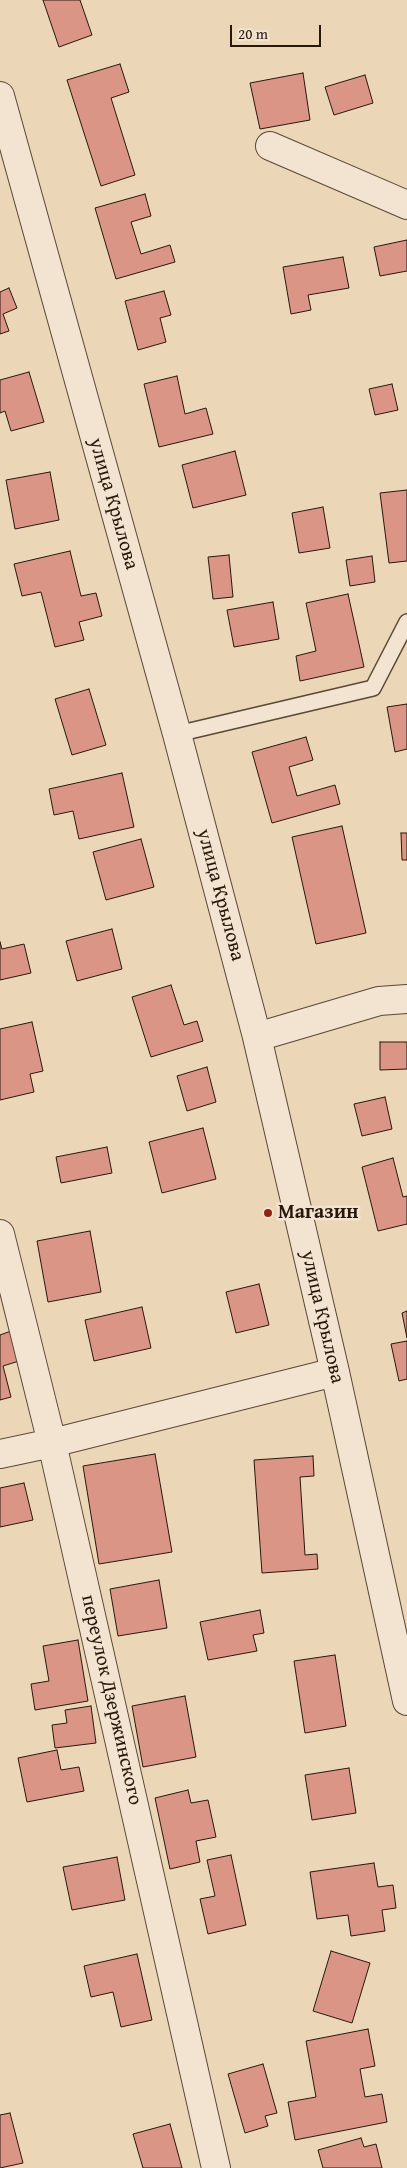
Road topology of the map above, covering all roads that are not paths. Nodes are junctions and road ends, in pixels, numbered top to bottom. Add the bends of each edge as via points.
1 (0, 96) edge
2 (270, 146) dead end
3 (407, 205) edge
4 (407, 622) edge
5 (177, 734) junction
6 (407, 999) edge
7 (257, 1037) junction
8 (0, 1234) edge
9 (335, 1372) junction
10 (52, 1443) junction
11 (0, 1454) edge
12 (407, 1702) edge
13 (216, 2168) edge

1 - 5 street, улица Крылова
2 - 3 street
4 - 5 lane via 373,688
5 - 7 street, улица Крылова
6 - 7 street via 379,1001
7 - 9 street, улица Крылова
8 - 10 street, переулок Дзержинского
9 - 10 street
9 - 12 street, улица Крылова
10 - 11 street
10 - 13 street, переулок Дзержинского

